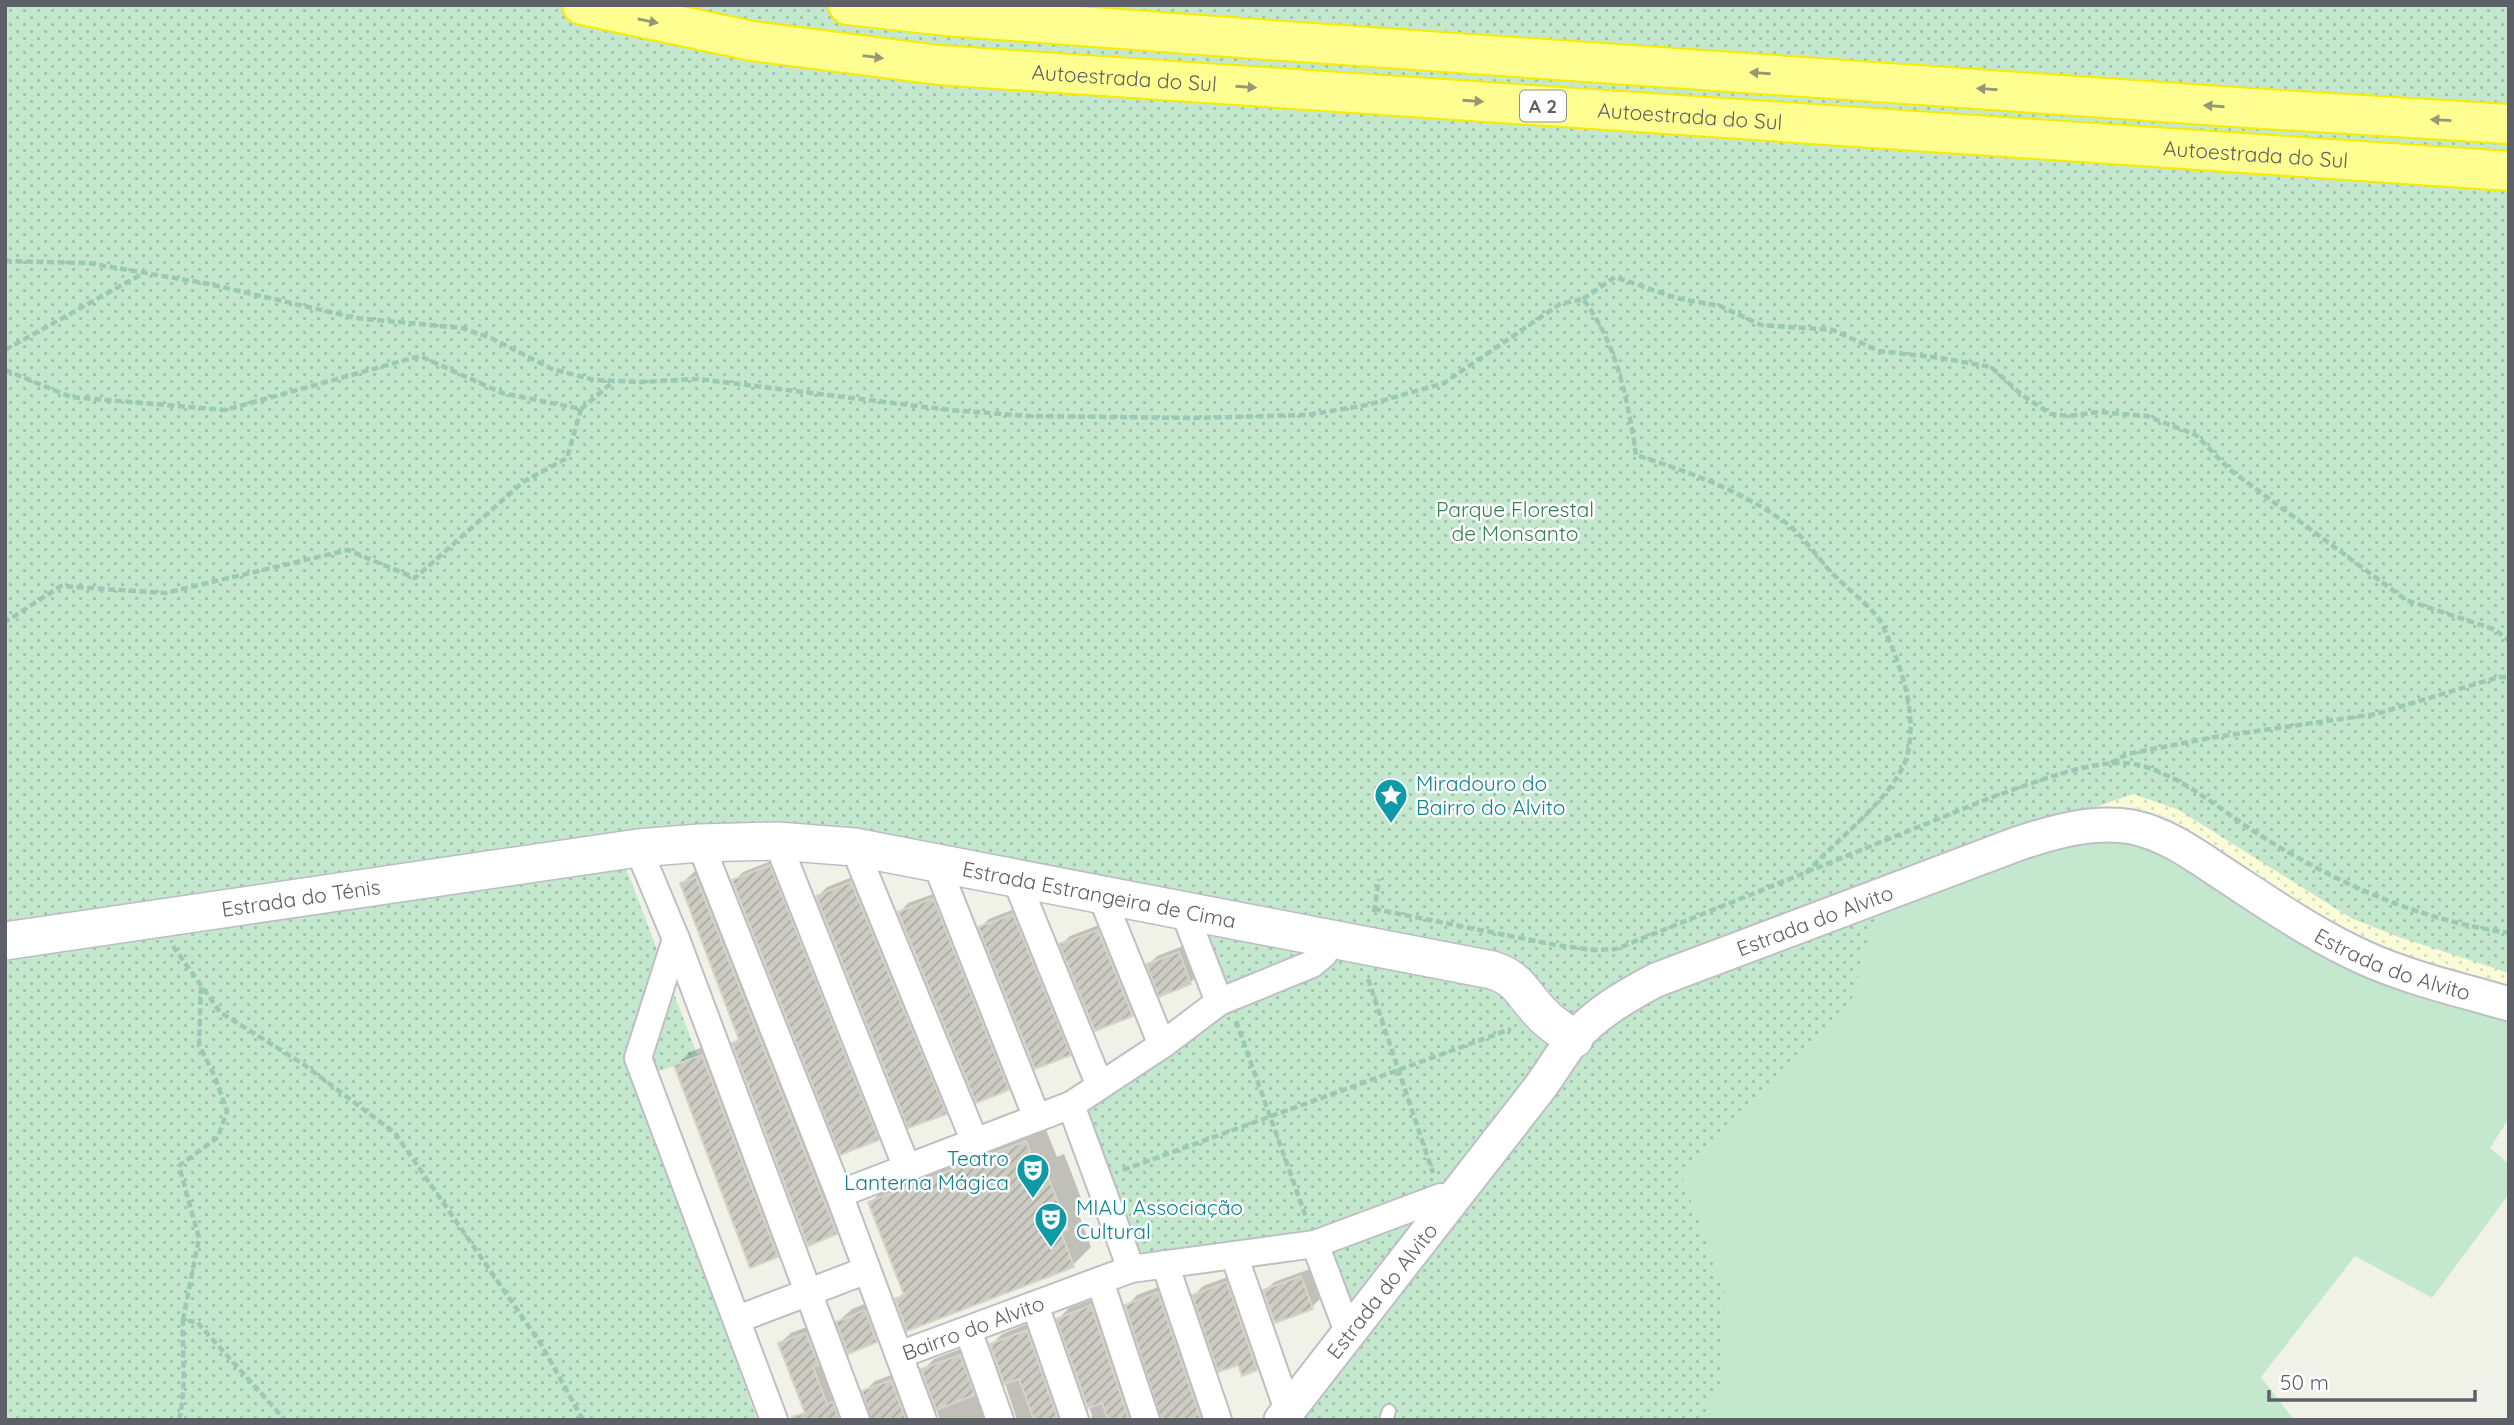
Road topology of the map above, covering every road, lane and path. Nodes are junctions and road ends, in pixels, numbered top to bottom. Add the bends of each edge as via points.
1 (582, 5) edge
2 (848, 5) edge
3 (2509, 124) edge
4 (2509, 171) edge
5 (5, 261) edge
6 (144, 273) junction
7 (1583, 299) junction
8 (5, 351) edge
9 (5, 370) edge
10 (614, 381) junction
11 (581, 409) junction
12 (5, 622) edge
13 (2509, 642) edge
14 (2509, 677) edge
15 (2110, 763) dead end
16 (777, 841) junction
17 (700, 843) junction
18 (853, 847) junction
19 (638, 848) junction
20 (595, 853) joint
21 (936, 863) junction
22 (1806, 873) dead end
23 (1014, 877) junction
24 (1379, 879) dead end
25 (1101, 895) junction
26 (1374, 909) dead end
27 (1184, 911) junction
28 (676, 939) junction
29 (1330, 939) junction
30 (5, 941) edge
31 (171, 943) dead end
32 (1365, 969) dead end
33 (201, 986) junction
34 (2509, 1004) edge
35 (1226, 1009) junction
36 (1510, 1029) dead end
37 (1574, 1039) junction
38 (1162, 1045) junction
39 (1399, 1070) junction
40 (1100, 1086) junction
41 (1071, 1105) junction
42 (1269, 1117) junction
43 (1037, 1118) junction
44 (975, 1142) junction
45 (907, 1168) junction
46 (1098, 1179) junction
47 (839, 1194) junction
48 (1447, 1199) junction
49 (1315, 1244) junction
50 (1234, 1255) junction
51 (1165, 1264) junction
52 (1131, 1269) junction
53 (867, 1270) junction
54 (1100, 1281) junction
55 (808, 1292) junction
56 (1035, 1305) junction
57 (738, 1319) junction
58 (183, 1320) junction
59 (968, 1330) junction
60 (1348, 1332) junction
61 (899, 1355) junction
62 (1284, 1415) edge
63 (179, 1420) edge
64 (285, 1420) edge
65 (583, 1420) edge
66 (775, 1420) edge
67 (856, 1420) edge
68 (923, 1420) edge
69 (1000, 1420) edge
70 (1074, 1420) edge
71 (1146, 1420) edge
72 (1218, 1420) edge

1 -> 4 highway, Autoestrada do Sul / A 2 via 752,41 952,66
3 -> 2 highway, A 2 via 1242,38
5 - 6 path via 88,263
6 - 8 path
6 - 10 path via 356,318 462,328 552,369
7 - 10 path via 1560,304 1444,383 1367,405 1307,415 1028,416 950,411 698,379
7 - 13 path via 1615,277 1676,298 1720,306 1761,326 1833,330 1880,351 1991,367 2051,414 2147,416 2196,435 2229,469 2406,600 2496,630
7 - 22 path via 1598,318 1627,399 1636,455 1696,474 1787,524 1880,620 1900,665 1910,728 1903,765 1861,820
9 - 11 path via 71,397 225,411 420,356 502,393
10 - 11 path
11 - 12 path via 567,458 523,482 415,578 348,550 165,593 61,586
14 - 15 path via 2376,714 2215,737 2127,754
16 - 17 main road, Estrada Estrangeira de Cima
16 - 18 main road, Estrada Estrangeira de Cima
16 - 45 street
17 - 19 main road, Estrada Estrangeira de Cima
17 - 47 street, Bairro do Alvito
18 - 21 main road, Estrada Estrangeira de Cima
18 - 44 street
19 - 20 main road, Estrada Estrangeira de Cima
19 - 28 street
20 - 30 main road, Estrada do Ténis
21 - 23 main road, Estrada Estrangeira de Cima
21 - 43 street
23 - 25 main road, Estrada Estrangeira de Cima
23 - 40 street
24 - 26 path
25 - 27 main road, Estrada Estrangeira de Cima
25 - 38 street
27 - 29 main road, Estrada Estrangeira de Cima
27 - 35 street
28 - 55 street
28 - 57 street via 638,1058
29 - 35 street via 1324,954 1312,964
29 - 37 main road, Estrada Estrangeira de Cima via 1504,974 1519,984 1541,1014
31 - 33 path
32 - 39 path
33 - 58 path via 199,1045 227,1111 218,1137 179,1166 199,1238
33 - 65 path via 220,1012 303,1064 395,1133 541,1344
34 - 37 street, Estrada do Alvito via 2367,960 2163,837 2104,825 2017,844 1656,980 1622,998
35 - 38 street
35 - 42 path
36 - 39 path
37 - 48 street, Estrada do Alvito
38 - 40 street
39 - 42 path
39 - 48 path
40 - 41 street
41 - 43 street
41 - 46 street
42 - 46 path
42 - 49 path
43 - 44 street
44 - 45 street
45 - 47 street
46 - 52 street
47 - 53 street, Bairro do Alvito
48 - 49 street, Bairro do Alvito
48 - 60 street, Estrada do Alvito
49 - 50 street, Bairro do Alvito
49 - 60 street
50 - 51 street, Bairro do Alvito
50 - 62 street
51 - 52 street, Bairro do Alvito
51 - 72 street
52 - 54 street, Bairro do Alvito
53 - 55 street
53 - 61 street, Bairro do Alvito
54 - 56 street, Bairro do Alvito
54 - 71 street
55 - 57 street
55 - 67 street
56 - 59 street, Bairro do Alvito
56 - 70 street
57 - 66 street
58 - 63 path via 185,1395
58 - 64 path via 197,1322
59 - 61 street, Bairro do Alvito
59 - 69 street
60 - 62 street, Estrada do Alvito
61 - 68 street

